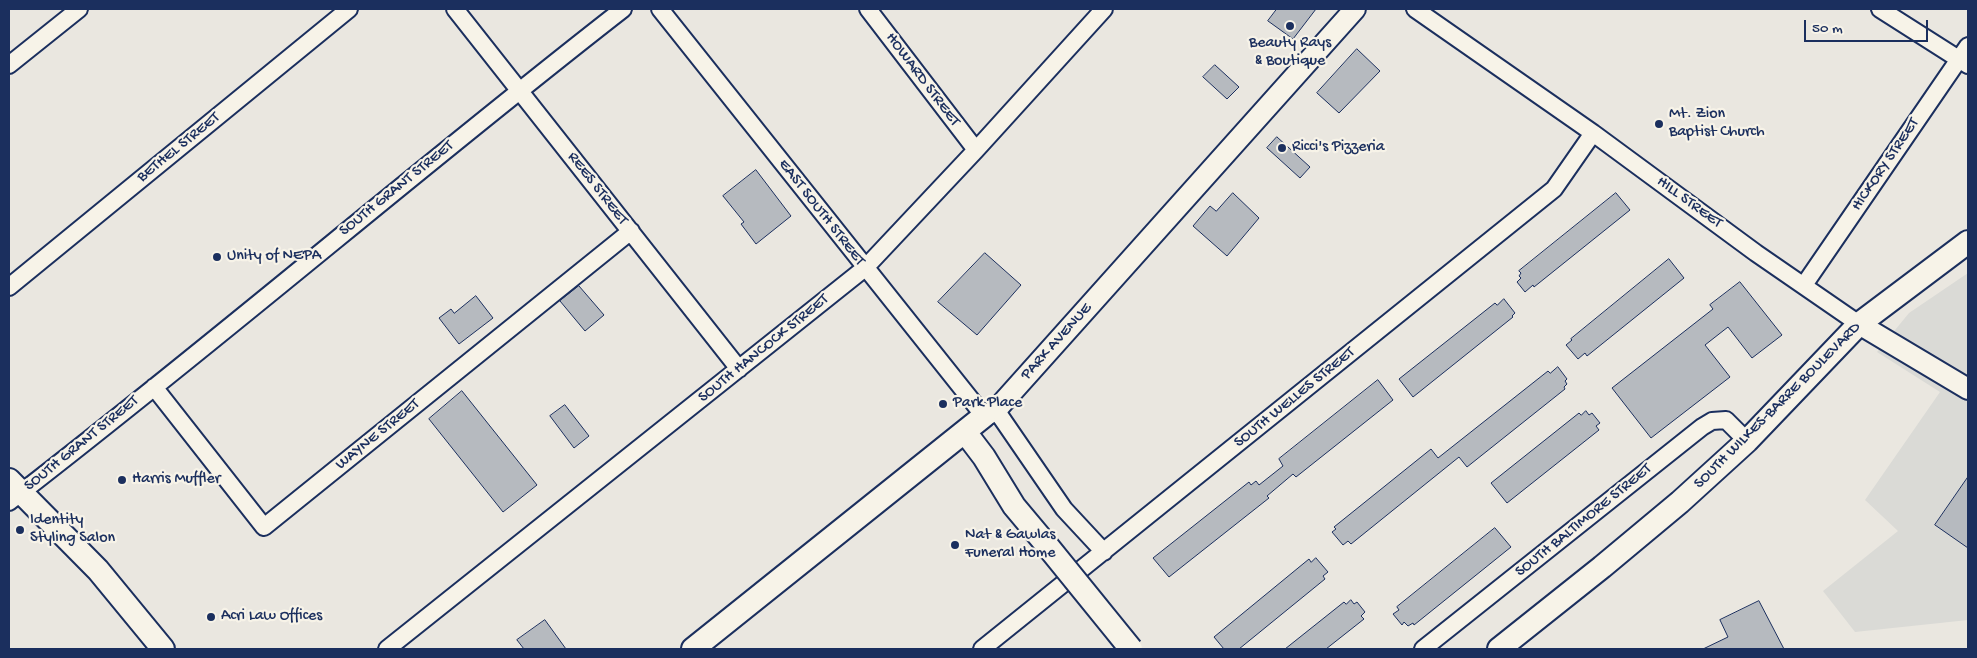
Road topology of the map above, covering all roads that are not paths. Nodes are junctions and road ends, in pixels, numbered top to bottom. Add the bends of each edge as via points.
1 (79, 9) edge
2 (349, 9) edge
3 (455, 9) edge
4 (623, 9) edge
5 (660, 9) edge
6 (1104, 9) edge
7 (1355, 9) edge
8 (1415, 9) edge
9 (1880, 9) edge
10 (872, 10) edge
11 (1965, 57) edge
12 (9, 65) edge
13 (519, 90) junction
14 (1593, 133) junction
15 (976, 150) junction
16 (631, 231) junction
17 (1968, 242) edge
18 (865, 268) junction
19 (1804, 285) junction
20 (9, 287) edge
21 (1859, 324) junction
22 (739, 369) junction
23 (154, 387) junction
24 (1968, 390) edge
25 (990, 413) junction
26 (965, 432) junction
27 (1747, 441) junction
28 (13, 492) edge
29 (1104, 552) junction
30 (163, 649) edge
31 (388, 649) edge
32 (693, 649) edge
33 (982, 649) edge
34 (1131, 649) edge
35 (1424, 649) edge
36 (1499, 649) edge

1 - 12 street
2 - 20 street, BETHEL STREET
3 - 13 street, REES STREET
4 - 13 street, SOUTH GRANT STREET
5 - 18 street, EAST SOUTH STREET
6 - 15 street, SOUTH HANCOCK STREET
7 - 25 street, PARK AVENUE
8 - 14 street, HILL STREET
9 - 11 street
10 - 15 street, HOWARD STREET
11 - 19 street, HICKORY STREET
13 - 16 street, REES STREET
13 - 23 street, SOUTH GRANT STREET
14 - 19 street, HILL STREET
14 - 29 street, SOUTH WELLES STREET via 1554,189
15 - 18 street, SOUTH HANCOCK STREET
16 - 22 street, REES STREET
16 - 23 street, WAYNE STREET via 264,527
17 - 21 main road, SOUTH WILKES-BARRE BOULEVARD
18 - 22 street, SOUTH HANCOCK STREET
18 - 25 street, EAST SOUTH STREET
19 - 21 street, HILL STREET
21 - 24 street, HILL STREET
21 - 27 main road, SOUTH WILKES-BARRE BOULEVARD
22 - 31 street, SOUTH HANCOCK STREET
23 - 28 street, SOUTH GRANT STREET
25 - 26 main road, PARK AVENUE
25 - 29 street, EAST SOUTH STREET via 1064,509
26 - 32 main road, PARK AVENUE
26 - 34 main road, bridge via 1014,506
27 - 35 street, SOUTH BALTIMORE STREET via 1726,420 1712,421 1702,427
27 - 36 main road, SOUTH WILKES-BARRE BOULEVARD via 1680,502
28 - 30 main road via 98,570
29 - 33 street, SOUTH WELLES STREET

